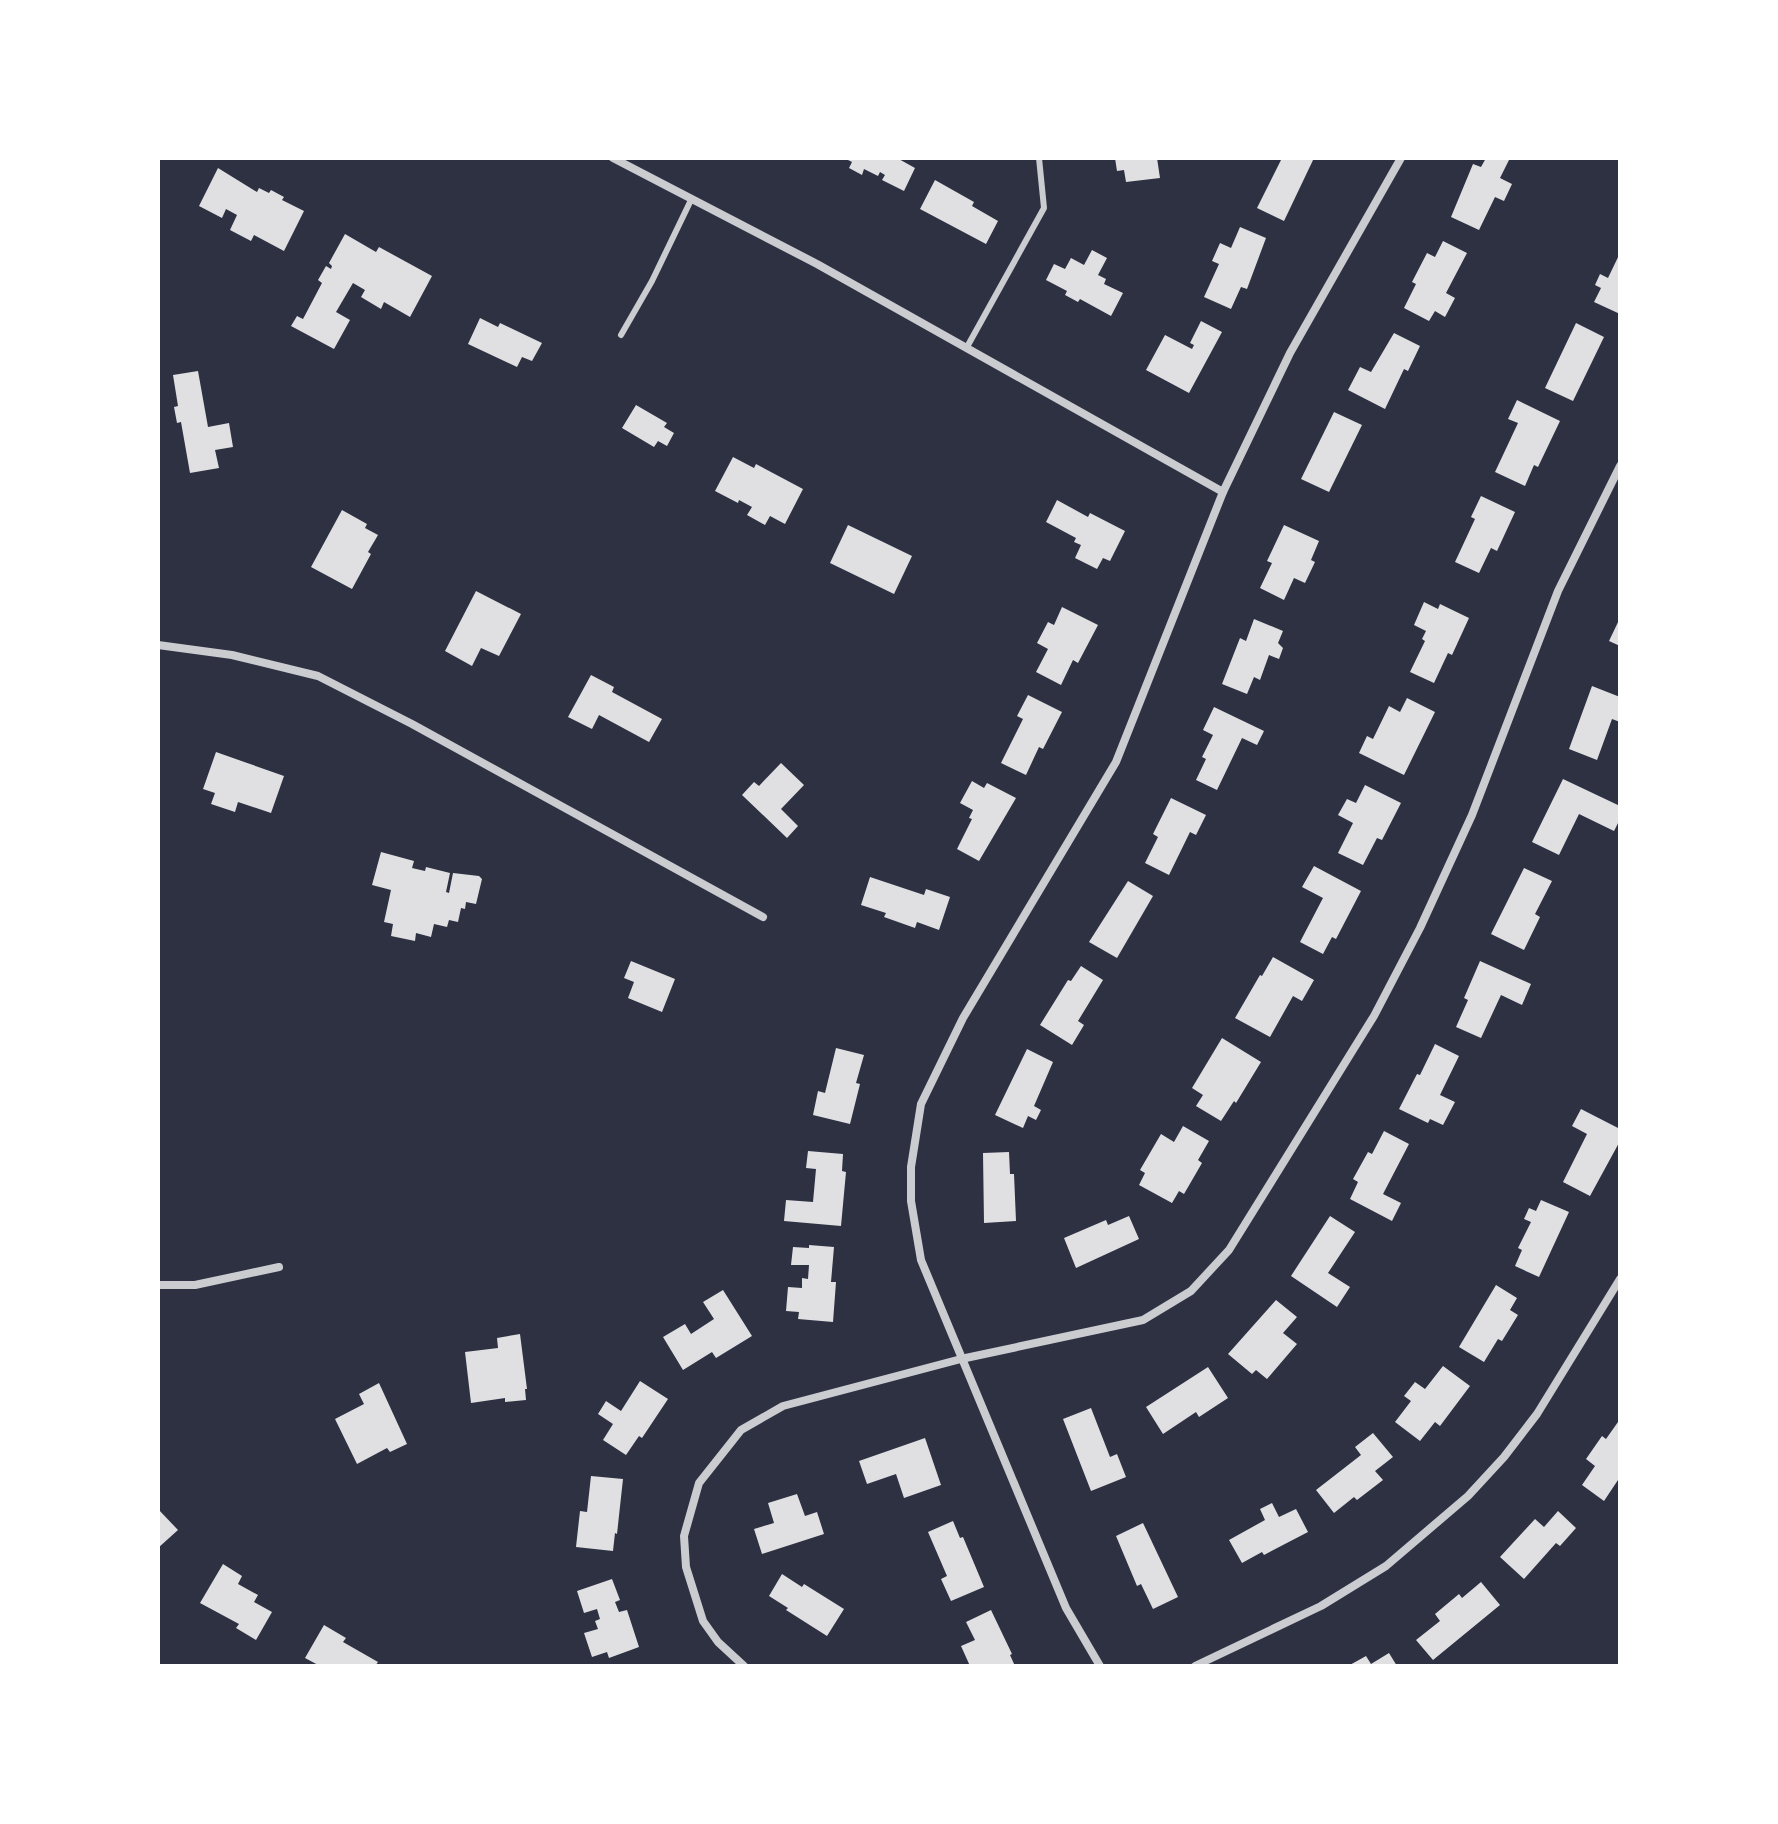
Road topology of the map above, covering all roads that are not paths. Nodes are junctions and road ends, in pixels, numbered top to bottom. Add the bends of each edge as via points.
1 (613, 158) edge
2 (1039, 158) edge
3 (1401, 158) edge
4 (691, 200) junction
5 (621, 335) dead end
6 (967, 347) junction
7 (1620, 466) edge
8 (1223, 492) junction
9 (158, 645) edge
10 (763, 917) dead end
11 (279, 1267) dead end
12 (1620, 1279) edge
13 (158, 1285) edge
14 (961, 1359) junction
15 (744, 1666) edge
16 (1100, 1666) edge
17 (1195, 1666) edge

1 - 4 street
2 - 6 lane via 1044,208
3 - 8 street via 1290,353
4 - 5 lane
4 - 6 street
6 - 8 street
7 - 14 street via 1558,591 1472,815 1420,928 1374,1016 1229,1250 1191,1291 1143,1320
8 - 14 street via 1116,762 963,1018 921,1104 911,1201 921,1260
9 - 10 street via 232,655 318,676
11 - 13 street via 195,1285
12 - 17 street via 1537,1414 1468,1496 1386,1566 1321,1606
14 - 15 street via 783,1406 741,1430 699,1483 684,1536 686,1567 703,1621
14 - 16 street via 1066,1608

